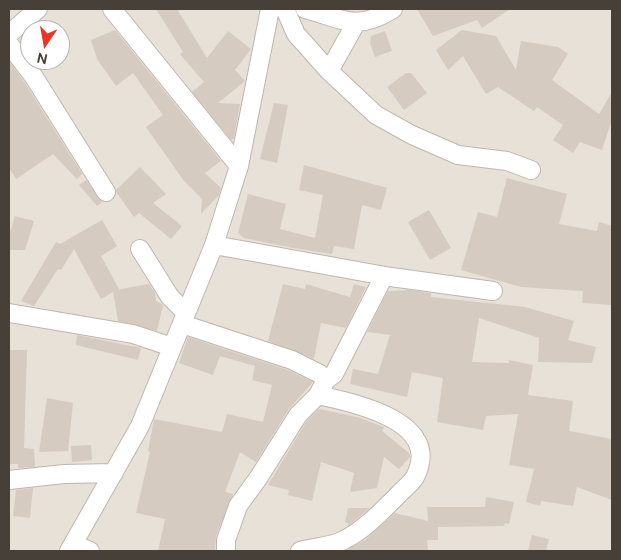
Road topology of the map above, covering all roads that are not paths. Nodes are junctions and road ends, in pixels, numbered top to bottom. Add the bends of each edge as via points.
1 (38, 9) edge
2 (112, 9) edge
3 (270, 9) edge
4 (285, 9) edge
5 (305, 9) edge
6 (393, 9) edge
7 (356, 23) junction
8 (9, 34) edge
9 (9, 44) edge
10 (329, 71) junction
11 (239, 166) junction
12 (531, 170) dead end
13 (106, 192) dead end
14 (214, 245) junction
15 (140, 249) dead end
16 (384, 276) junction
17 (493, 291) dead end
18 (9, 313) edge
19 (184, 319) junction
20 (172, 348) junction
21 (322, 388) junction
22 (114, 473) junction
23 (9, 480) edge
24 (71, 548) edge
25 (90, 551) edge
26 (226, 551) edge
27 (300, 551) edge

1 - 8 street
2 - 11 street
3 - 11 street
4 - 10 street via 296,34
5 - 7 street
6 - 7 street via 376,19
7 - 10 street
9 - 13 street
10 - 12 street via 376,115 412,135 458,155 507,161
11 - 14 street
14 - 16 street
14 - 19 street
15 - 19 street
16 - 17 street
16 - 21 street via 334,374
18 - 20 street via 133,334
19 - 20 street
19 - 21 street via 320,374
20 - 22 street via 140,426
21 - 26 street via 298,414 238,506 226,540
21 - 27 street via 377,409 400,423 416,439 419,463 415,478 358,531 342,541
22 - 23 street
22 - 24 street
24 - 25 street

